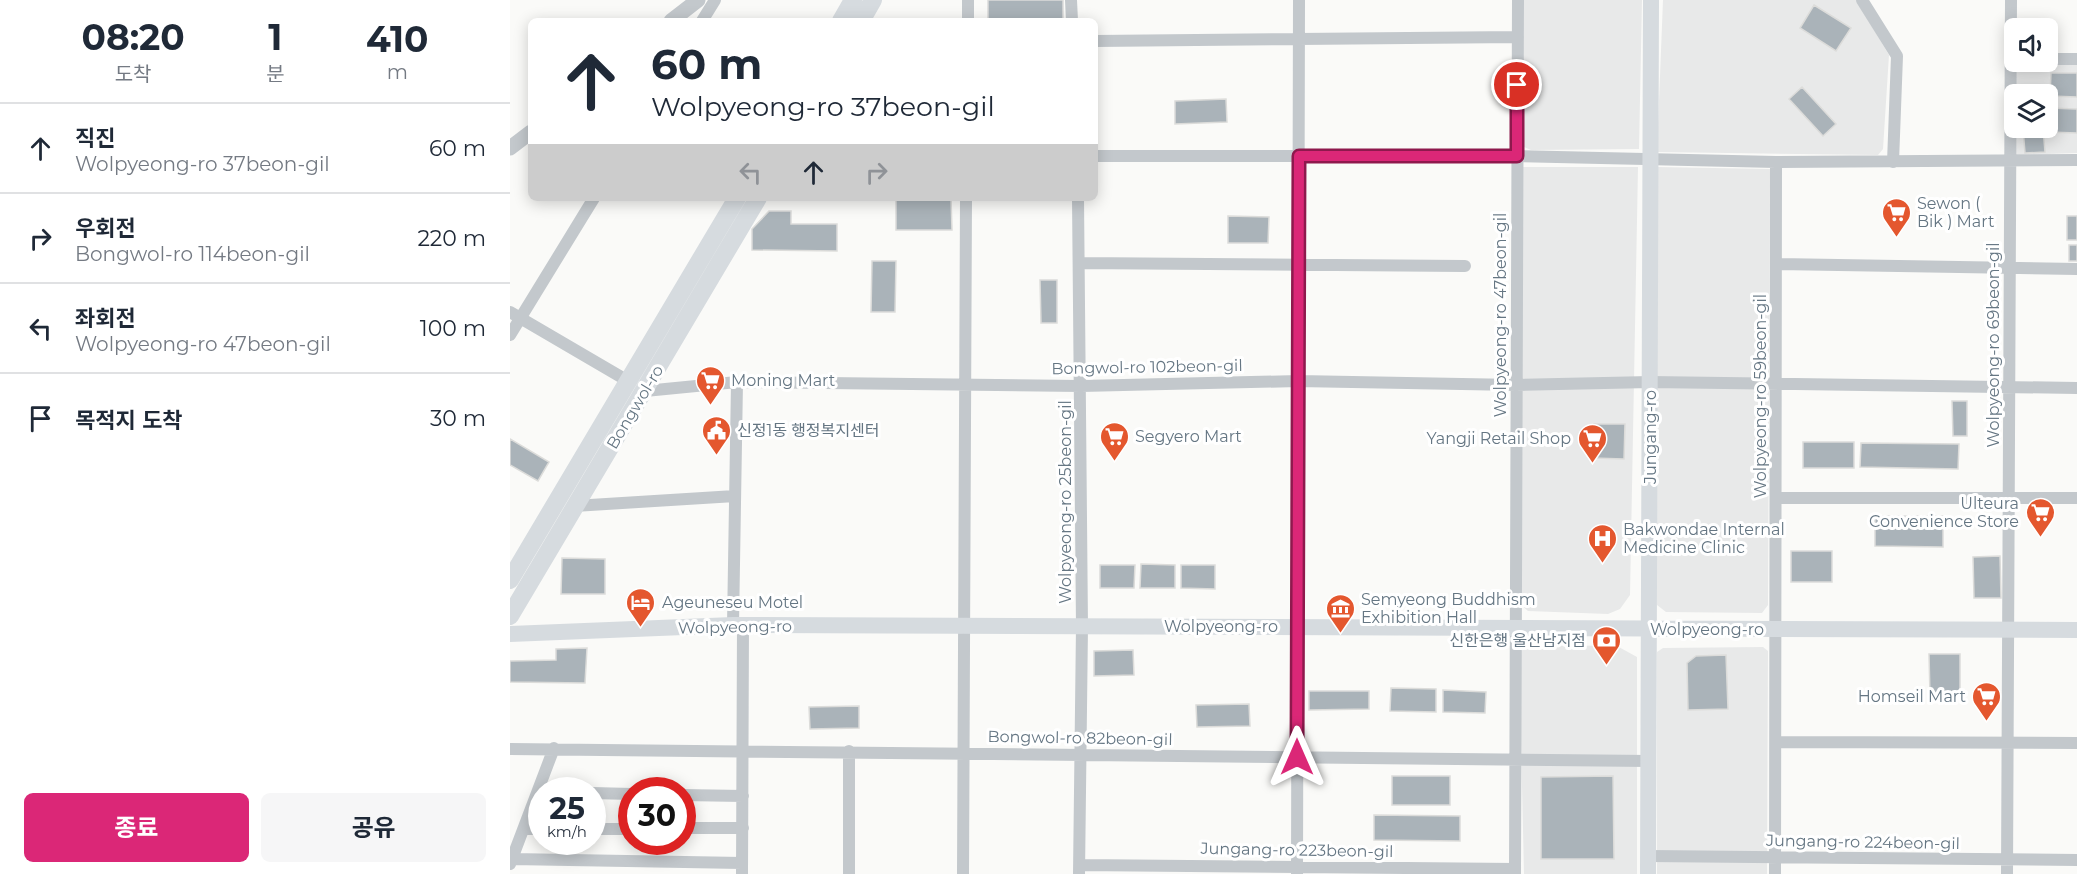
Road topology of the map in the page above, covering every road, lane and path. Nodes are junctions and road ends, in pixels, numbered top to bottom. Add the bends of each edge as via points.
1 (698, 0) edge
2 (715, 0) edge
3 (853, 0) edge
4 (873, 0) edge
5 (968, 0) edge
6 (1071, 0) edge
7 (1299, 0) edge
8 (1518, 0) edge
9 (1651, 0) edge
10 (1862, 0) edge
11 (2010, 0) edge
12 (675, 18) edge
13 (704, 18) edge
14 (843, 18) edge
15 (863, 18) edge
16 (968, 18) edge
17 (1072, 18) edge
18 (2011, 18) edge
19 (1299, 37) junction
20 (1518, 37) junction
21 (1098, 41) edge
22 (2058, 59) edge
23 (2077, 59) edge
24 (2012, 72) edge
25 (528, 134) edge
26 (510, 148) edge
27 (1098, 156) edge
28 (1299, 156) junction
29 (1517, 156) junction
30 (1650, 158) junction
31 (2010, 160) junction
32 (2077, 160) edge
33 (1776, 162) junction
34 (1893, 162) junction
35 (592, 201) edge
36 (735, 201) edge
37 (756, 201) edge
38 (966, 201) edge
39 (1078, 201) edge
40 (1079, 263) junction
41 (1778, 264) junction
42 (1299, 265) junction
43 (1465, 266) dead end
44 (2010, 268) junction
45 (2077, 269) edge
46 (515, 315) edge
47 (510, 335) edge
48 (654, 338) junction
49 (671, 347) junction
50 (628, 381) junction
51 (1298, 381) junction
52 (737, 382) junction
53 (1650, 382) junction
54 (966, 383) junction
55 (1777, 384) junction
56 (1516, 385) junction
57 (1082, 386) junction
58 (2009, 387) junction
59 (2077, 388) edge
60 (645, 391) junction
61 (735, 496) junction
62 (1776, 498) junction
63 (2009, 498) junction
64 (2077, 498) edge
65 (574, 506) junction
66 (510, 580) edge
67 (510, 616) edge
68 (738, 626) junction
69 (965, 626) junction
70 (1082, 626) junction
71 (1298, 626) junction
72 (1649, 629) junction
73 (1515, 630) junction
74 (1776, 630) junction
75 (2009, 630) junction
76 (2077, 630) edge
77 (510, 634) edge
78 (1776, 742) junction
79 (2008, 743) junction
80 (2077, 743) edge
81 (554, 748) junction
82 (510, 749) edge
83 (743, 750) junction
84 (849, 751) junction
85 (964, 753) junction
86 (1080, 754) junction
87 (1297, 757) junction
88 (1515, 759) junction
89 (1649, 761) junction
90 (544, 777) edge
91 (696, 795) edge
92 (743, 796) junction
93 (528, 819) edge
94 (696, 828) edge
95 (743, 828) junction
96 (524, 829) junction
97 (528, 829) edge
98 (1648, 856) junction
99 (1776, 857) junction
100 (2007, 859) junction
101 (2077, 860) edge
102 (511, 861) edge
103 (742, 869) edge
104 (1079, 869) edge
105 (1297, 870) edge
106 (1515, 871) edge
107 (849, 874) edge
108 (963, 874) edge
109 (1648, 874) edge
110 (1775, 874) edge
111 (2007, 874) edge

1 - 12 street
2 - 13 street
3 - 14 main road
4 - 15 main road
5 - 16 street
6 - 17 street
7 - 19 street
8 - 20 street, Wolpyeong-ro 47beon-gil
9 - 30 main road, Jungang-ro
10 - 34 street via 1898,56
11 - 18 street, Wolpyeong-ro 69beon-gil
19 - 20 street
19 - 21 street
19 - 28 street
20 - 29 street, Wolpyeong-ro 47beon-gil
22 - 23 street
24 - 31 street, Wolpyeong-ro 69beon-gil
25 - 26 street
27 - 28 street
28 - 29 street
28 - 42 street
29 - 30 street
29 - 56 street, Wolpyeong-ro 47beon-gil
30 - 33 street
30 - 53 main road, Jungang-ro
31 - 32 street
31 - 34 street
31 - 44 street, Wolpyeong-ro 69beon-gil
33 - 34 street
33 - 41 street, Wolpyeong-ro 59beon-gil
35 - 46 street
36 - 48 main road
37 - 49 main road, Bongwol-ro
38 - 54 street
39 - 40 street, Wolpyeong-ro 25beon-gil
40 - 42 street
40 - 57 street, Wolpyeong-ro 25beon-gil
41 - 44 street
41 - 55 street, Wolpyeong-ro 59beon-gil
42 - 43 street
42 - 51 street
44 - 45 street
44 - 58 street, Wolpyeong-ro 69beon-gil
46 - 47 street
46 - 50 street
48 - 49 main road via 640,367 642,378 652,374
48 - 50 main road
49 - 60 main road, Bongwol-ro
50 - 66 main road
51 - 56 street, Bongwol-ro 102beon-gil
51 - 57 street, Bongwol-ro 102beon-gil
51 - 71 street
52 - 54 street, Bongwol-ro 102beon-gil
52 - 60 street, Bongwol-ro 102beon-gil
52 - 61 street
53 - 55 street, Bongwol-ro 102beon-gil
53 - 56 street, Bongwol-ro 102beon-gil
53 - 72 main road, Jungang-ro
54 - 57 street, Bongwol-ro 102beon-gil
54 - 69 street
55 - 58 street, Bongwol-ro 102beon-gil
55 - 62 street, Wolpyeong-ro 59beon-gil
56 - 73 street, Wolpyeong-ro 47beon-gil
57 - 70 street, Wolpyeong-ro 25beon-gil
58 - 59 street, Bongwol-ro 102beon-gil
58 - 63 street, Wolpyeong-ro 69beon-gil
60 - 65 main road, Bongwol-ro
61 - 65 street
61 - 68 street
62 - 63 street
62 - 74 street, Wolpyeong-ro 59beon-gil
63 - 64 street
63 - 75 street, Wolpyeong-ro 69beon-gil
65 - 67 main road, Bongwol-ro
68 - 69 main road, Wolpyeong-ro
68 - 77 main road, Wolpyeong-ro
68 - 83 street
69 - 70 main road, Wolpyeong-ro
69 - 85 street
70 - 71 main road, Wolpyeong-ro
70 - 86 street, Wolpyeong-ro 25beon-gil
71 - 73 main road, Wolpyeong-ro
71 - 87 street
72 - 73 main road, Wolpyeong-ro
72 - 74 main road, Wolpyeong-ro
72 - 89 main road, Jungang-ro
73 - 88 street, Wolpyeong-ro 47beon-gil
74 - 75 main road, Wolpyeong-ro
74 - 78 street, Wolpyeong-ro 59beon-gil
75 - 76 main road, Wolpyeong-ro
75 - 79 street, Wolpyeong-ro 69beon-gil
78 - 79 street
78 - 99 street, Wolpyeong-ro 59beon-gil
79 - 80 street
79 - 100 street, Wolpyeong-ro 69beon-gil
81 - 82 street, Bongwol-ro 82beon-gil
81 - 83 street, Bongwol-ro 82beon-gil
81 - 90 street
83 - 84 street, Bongwol-ro 82beon-gil
83 - 92 street
84 - 85 street, Bongwol-ro 82beon-gil
84 - 107 street
85 - 86 street, Bongwol-ro 82beon-gil
85 - 108 street
86 - 87 street, Bongwol-ro 82beon-gil
86 - 104 street, Wolpyeong-ro 25beon-gil
87 - 88 street, Bongwol-ro 82beon-gil
87 - 105 street
88 - 89 street, Bongwol-ro 82beon-gil
88 - 106 street, Wolpyeong-ro 47beon-gil
89 - 98 main road, Jungang-ro
91 - 92 street
92 - 95 street
93 - 96 street
94 - 95 street
95 - 103 street
96 - 97 street
96 - 102 street
98 - 99 street, Jungang-ro 224beon-gil
98 - 109 main road, Jungang-ro
99 - 100 street, Jungang-ro 224beon-gil
99 - 110 street, Wolpyeong-ro 59beon-gil
100 - 101 street, Jungang-ro 224beon-gil
100 - 111 street, Wolpyeong-ro 69beon-gil
102 - 103 street
104 - 105 street, Jungang-ro 223beon-gil
105 - 106 street, Jungang-ro 223beon-gil

